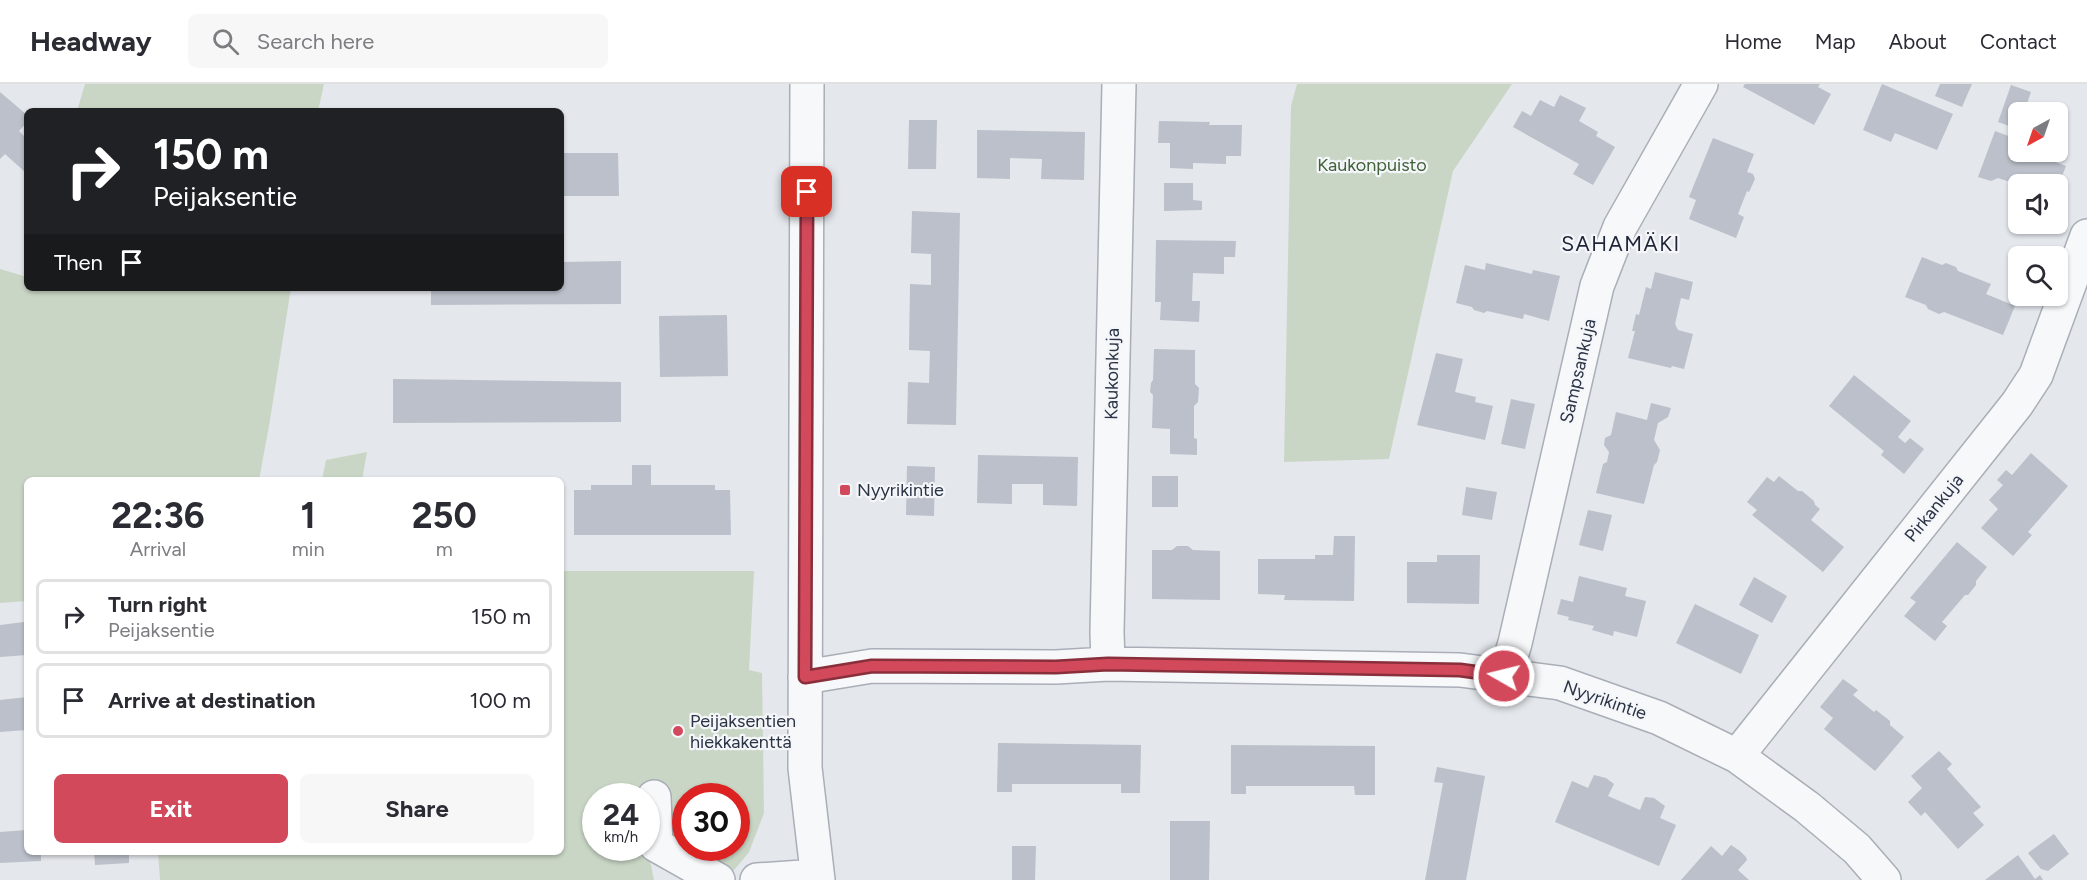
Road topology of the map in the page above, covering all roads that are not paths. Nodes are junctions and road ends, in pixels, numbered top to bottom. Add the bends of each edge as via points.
1 (807, 84) edge
2 (1119, 84) edge
3 (1701, 84) edge
4 (2087, 236) edge
5 (1108, 664) junction
6 (1504, 676) junction
7 (805, 677) junction
8 (1737, 756) junction
9 (660, 847) edge
10 (818, 878) edge
11 (718, 880) edge
12 (757, 880) edge
13 (1884, 880) edge

1 - 7 street
2 - 5 street, Kaukonkuja
3 - 6 street, Sampsankuja via 1620,227 1597,286 1515,643
4 - 8 street, Pirkankuja via 2036,375 2017,404
5 - 6 street, Nyyrikintie via 1460,670
5 - 7 street, Nyyrikintie via 872,666
6 - 8 street, Nyyrikintie via 1560,683 1659,718
7 - 10 street via 805,768
8 - 13 street, Nyyrikintie via 1816,814 1857,849
9 - 11 street
10 - 12 street

